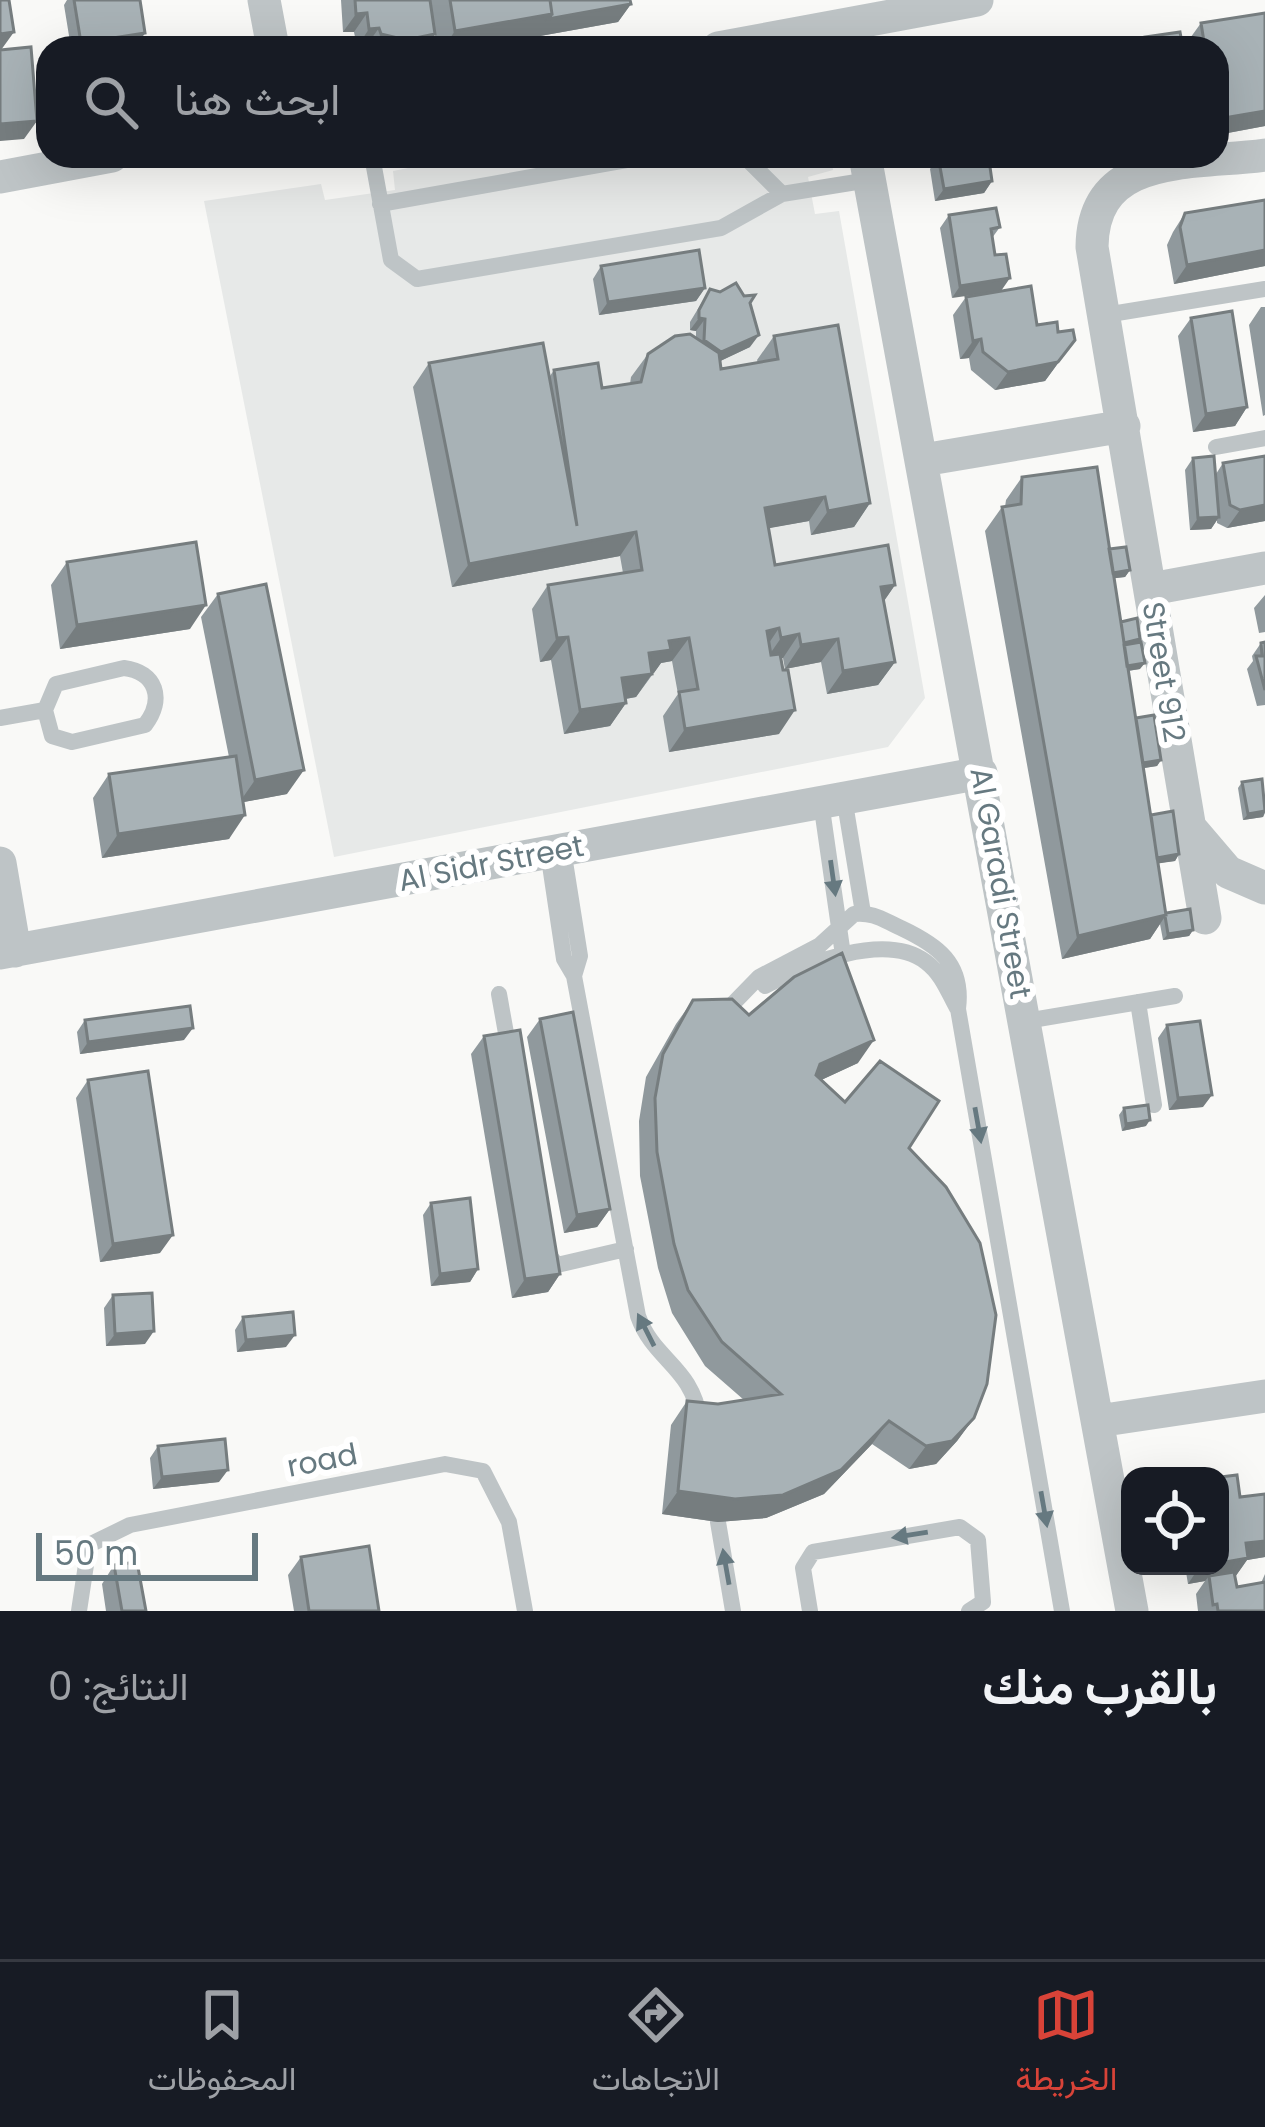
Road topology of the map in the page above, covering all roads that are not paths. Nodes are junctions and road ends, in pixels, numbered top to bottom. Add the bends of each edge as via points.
1 (264, 0) edge
2 (976, 0) edge
3 (271, 36) edge
4 (848, 36) edge
5 (1265, 155) edge
6 (1229, 160) edge
7 (48, 168) edge
8 (374, 168) edge
9 (582, 168) edge
10 (755, 168) edge
11 (867, 168) edge
12 (1166, 168) edge
13 (0, 177) edge
14 (782, 194) junction
15 (380, 204) junction
16 (1265, 289) edge
17 (1105, 315) junction
18 (1124, 425) junction
19 (1265, 438) edge
20 (1216, 447) dead end
21 (923, 460) junction
22 (1265, 568) edge
23 (1151, 590) junction
24 (46, 710) junction
25 (0, 718) edge
26 (981, 772) junction
27 (833, 800) junction
28 (1190, 827) junction
29 (556, 851) junction
30 (0, 863) edge
31 (1265, 888) edge
32 (862, 913) junction
33 (1205, 918) dead end
34 (839, 922) junction
35 (8, 952) edge
36 (843, 956) junction
37 (499, 994) dead end
38 (1175, 996) dead end
39 (1138, 1002) junction
40 (958, 1009) junction
41 (1026, 1022) junction
42 (512, 1065) edge
43 (1154, 1105) edge
44 (542, 1230) edge
45 (626, 1250) junction
46 (1265, 1396) edge
47 (1098, 1421) junction
48 (702, 1427) edge
49 (718, 1522) edge
50 (79, 1607) edge
51 (525, 1611) edge
52 (734, 1611) edge
53 (810, 1611) edge
54 (969, 1611) edge
55 (1062, 1611) edge
56 (1132, 1611) edge

1 - 3 street
2 - 4 street
5 - 6 street, Street 912
7 - 13 street
8 - 15 lane
9 - 15 lane
10 - 14 lane
11 - 14 lane
11 - 21 street, Al Garadi Street
12 - 17 street, Street 912 via 1116,182 1092,219
14 - 15 lane via 721,228 428,279 406,276 392,260
16 - 17 lane
17 - 18 street, Street 912
18 - 21 street
18 - 23 street, Street 912
19 - 20 lane
21 - 26 street, Al Garadi Street
22 - 23 street
23 - 28 street, Street 912
24 - 24 lane via 52,736 61,740 138,729 156,705 154,683 124,668 65,678
24 - 25 lane
26 - 27 street, Al Sidr Street
26 - 41 street, Al Garadi Street
27 - 29 street, Al Sidr Street
27 - 32 lane
27 -> 34 lane
28 - 31 street via 1228,872
28 - 33 street, Street 912
29 - 35 street, Al Sidr Street
29 - 45 lane via 564,959 574,976
30 - 35 street
32 - 34 lane
32 - 40 lane via 939,947 958,984
34 - 36 lane
34 - 36 lane via 820,945 752,984 718,1026 763,987
36 - 40 lane via 919,957
37 - 42 lane
38 - 39 lane
39 - 41 lane
39 - 43 lane
40 -> 55 lane
41 - 47 street, Al Garadi Street
44 - 45 lane via 557,1265
48 -> 45 lane via 692,1385 642,1328
46 - 47 street
47 - 56 street, Al Garadi Street
52 -> 49 lane
50 - 51 lane, road via 89,1546 130,1525 445,1464 484,1471 509,1522
54 -> 53 lane via 983,1602 985,1583 978,1540 960,1527 814,1552 803,1568

